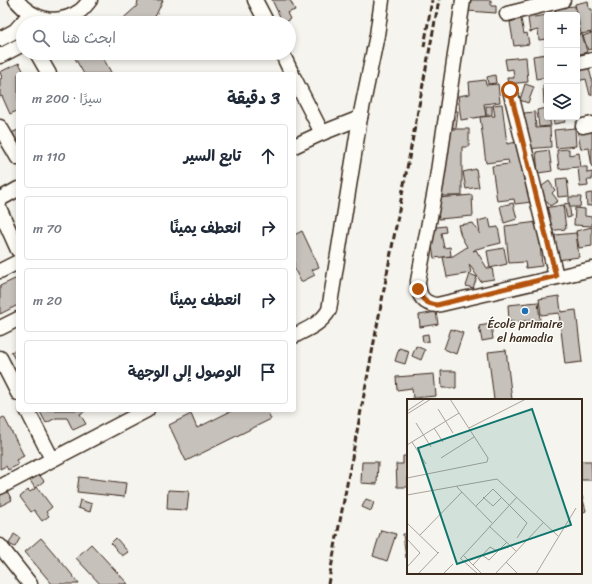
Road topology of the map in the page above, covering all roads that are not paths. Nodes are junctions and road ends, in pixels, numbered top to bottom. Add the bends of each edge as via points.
1 (16, 0) edge
2 (90, 0) edge
3 (255, 0) edge
4 (382, 0) edge
5 (463, 0) edge
6 (563, 0) edge
7 (30, 14) joint
8 (507, 14) dead end
9 (35, 16) edge
10 (71, 16) edge
11 (263, 16) edge
12 (16, 30) edge
13 (0, 39) edge
14 (16, 48) edge
15 (0, 56) edge
16 (42, 60) edge
17 (285, 60) edge
18 (48, 72) edge
19 (291, 72) edge
20 (296, 82) edge
21 (510, 90) dead end
22 (360, 118) junction
23 (0, 128) edge
24 (322, 133) junction
25 (296, 145) edge
26 (16, 155) edge
27 (16, 190) edge
28 (0, 199) edge
29 (0, 210) edge
30 (16, 246) edge
31 (16, 263) edge
32 (592, 269) edge
33 (0, 271) edge
34 (556, 276) junction
35 (16, 320) edge
36 (0, 328) edge
37 (296, 335) edge
38 (0, 358) edge
39 (16, 389) edge
40 (28, 412) edge
41 (143, 412) edge
42 (52, 459) junction
43 (0, 487) edge
44 (0, 546) edge
45 (30, 584) edge

1 - 7 street
2 - 10 street via 80,11
3 - 11 street
4 - 22 street
5 - 34 street via 436,185 418,281 420,295 427,303 437,305
6 - 8 street
7 - 9 street
12 - 13 street
14 - 15 street
16 - 18 street
17 - 19 street
20 - 24 street
21 - 34 street
22 - 24 street
22 - 37 street via 329,310 313,327
23 - 26 street
24 - 25 street
27 - 28 street
29 - 30 street
31 - 33 street
32 - 34 street
35 - 36 street
38 - 39 street
40 - 42 street
41 - 42 street
42 - 43 street
44 - 45 street

